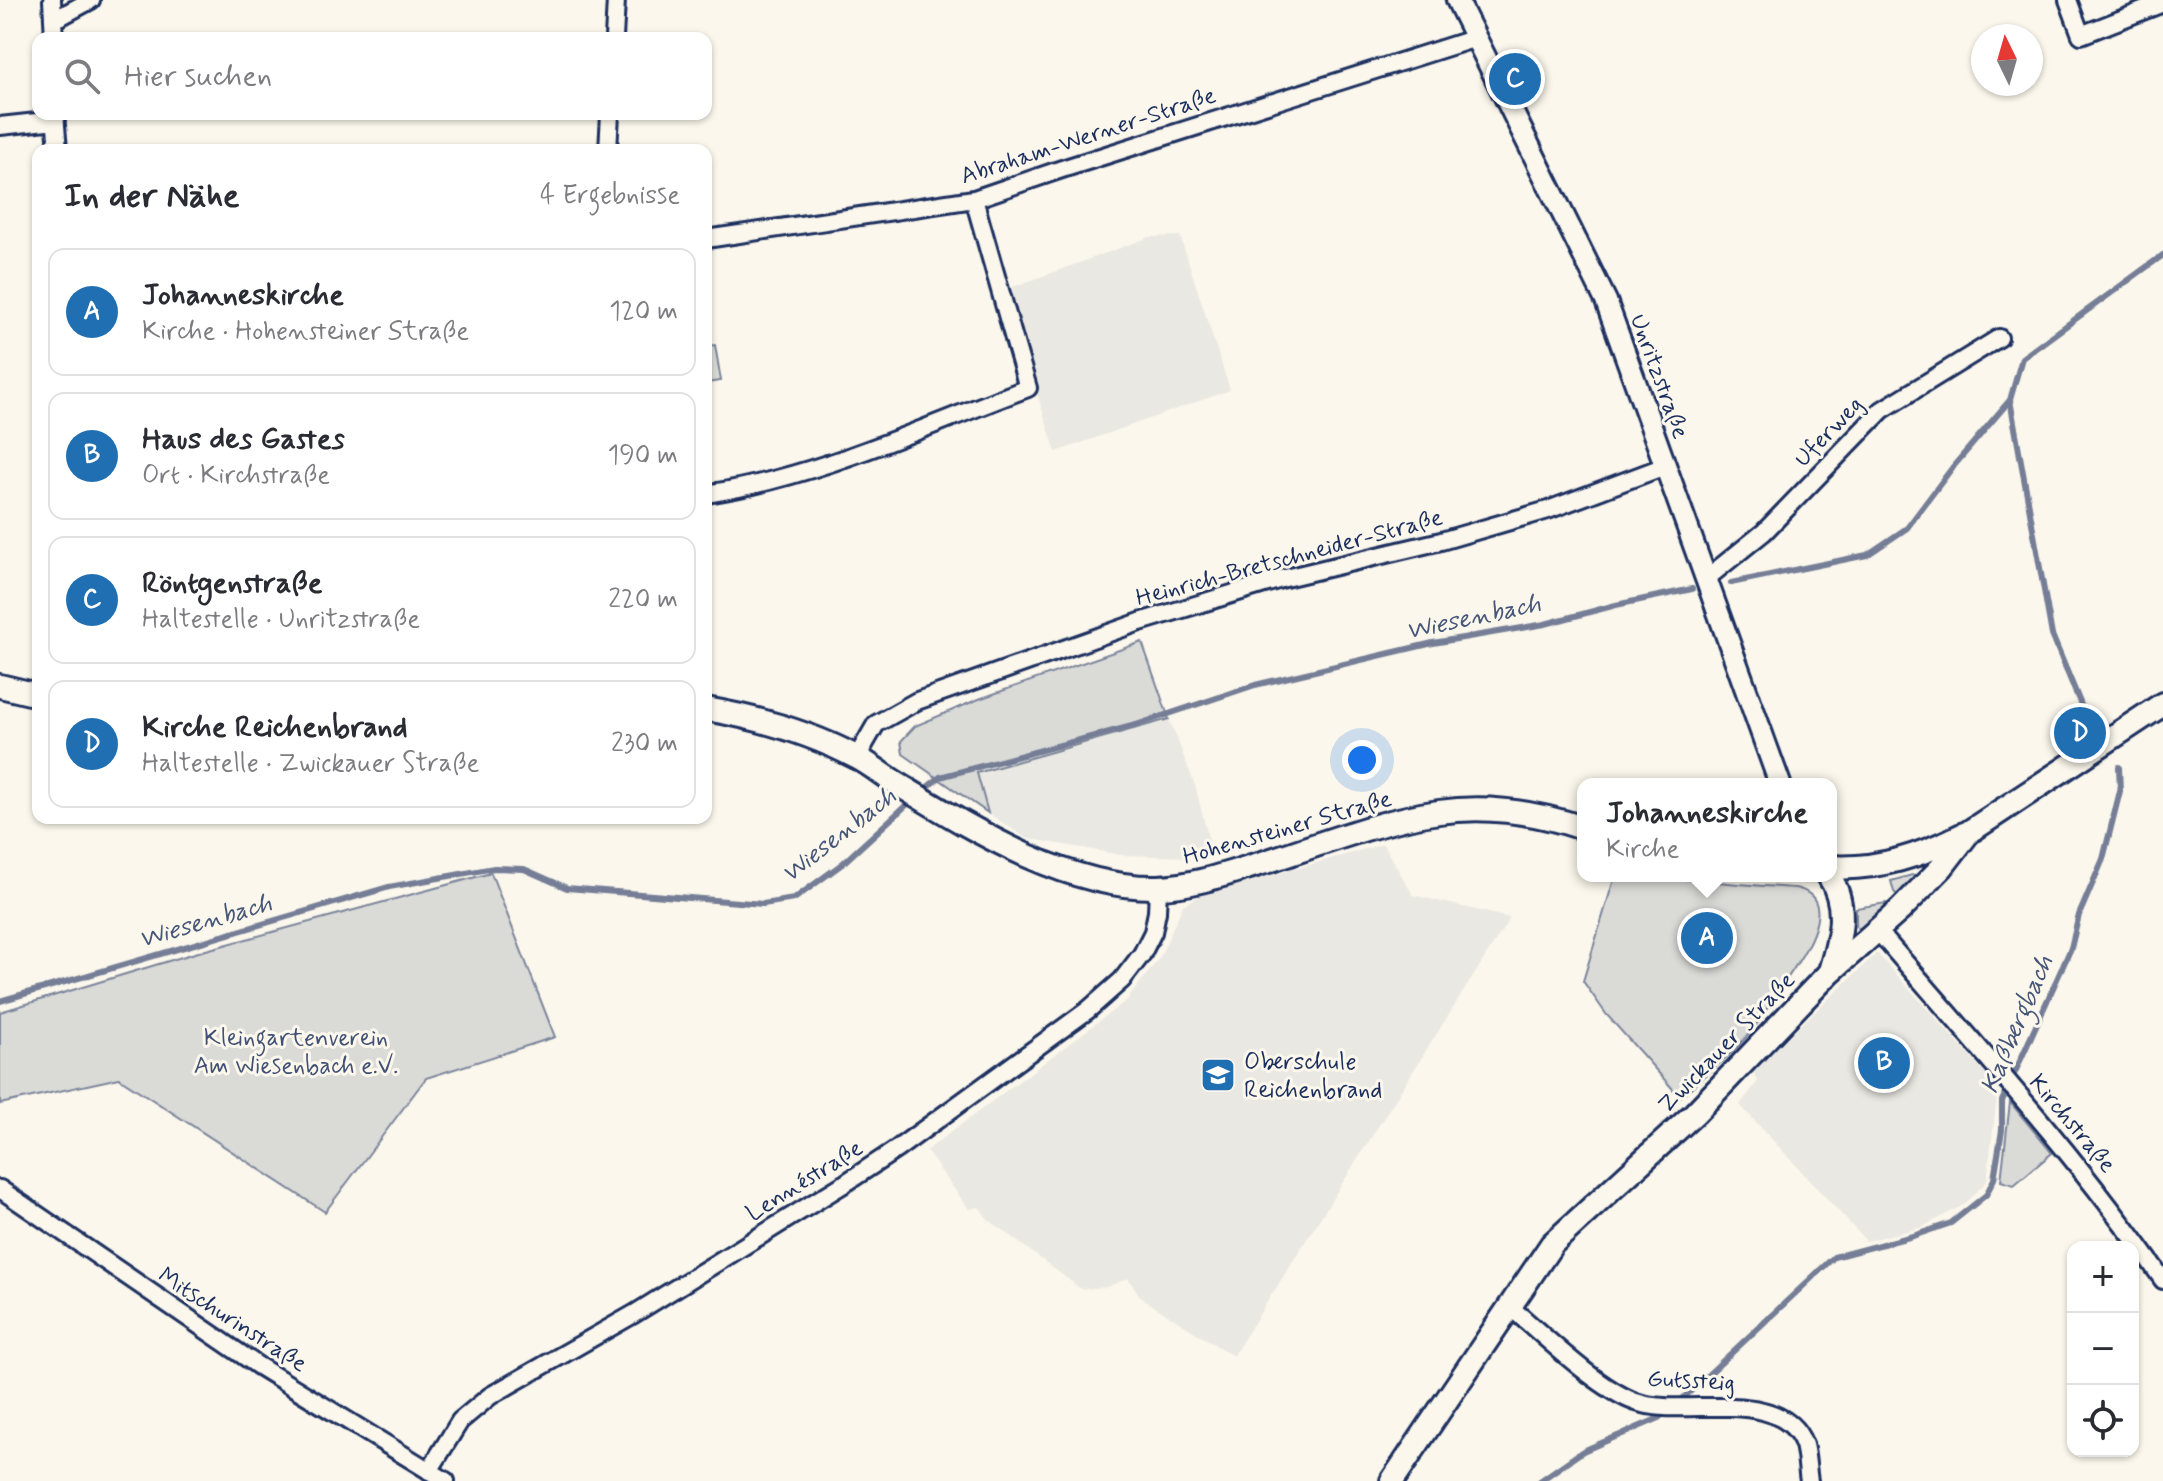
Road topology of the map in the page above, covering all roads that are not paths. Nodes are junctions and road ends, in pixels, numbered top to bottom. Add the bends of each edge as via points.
1 (52, 0) edge
2 (91, 0) edge
3 (616, 0) edge
4 (1457, 0) edge
5 (2068, 0) edge
6 (2163, 3) edge
7 (54, 20) junction
8 (54, 32) edge
9 (614, 32) edge
10 (1476, 38) junction
11 (37, 120) edge
12 (56, 120) edge
13 (610, 120) edge
14 (0, 126) edge
15 (58, 144) edge
16 (608, 144) edge
17 (974, 199) junction
18 (712, 238) edge
19 (1999, 338) dead end
20 (1665, 466) junction
21 (712, 493) edge
22 (1707, 578) junction
23 (0, 686) edge
24 (32, 692) edge
25 (2163, 704) edge
26 (712, 710) edge
27 (857, 757) junction
28 (1778, 778) edge
29 (1577, 826) edge
30 (1969, 832) junction
31 (1837, 867) edge
32 (1832, 882) edge
33 (1158, 887) junction
34 (1877, 930) junction
35 (1830, 972) junction
36 (0, 1189) edge
37 (2163, 1280) edge
38 (1509, 1306) junction
39 (429, 1471) junction
40 (446, 1481) edge
41 (1392, 1481) edge
42 (1809, 1481) edge

1 - 7 street
2 - 7 street
3 - 9 street
4 - 10 street, Unritzstraße
5 - 6 street via 2081,35
7 - 8 street
10 - 17 street, Abraham-Werner-Straße
10 - 20 street, Unritzstraße via 1606,301
11 - 14 street
12 - 15 street
13 - 16 street
17 - 18 street, Abraham-Werner-Straße
17 - 21 street via 1028,388 843,460
19 - 22 street, Uferweg via 1882,410 1764,532
20 - 22 street, Unritzstraße
20 - 27 street, Heinrich-Bretschneider-Straße via 1548,510 1281,579 1140,622 917,701 876,724
22 - 28 street, Unritzstraße
23 - 24 main road
25 - 30 main road, Zwickauer Straße
26 - 27 main road, Hohensteiner Straße via 797,731
27 - 33 main road, Hohensteiner Straße via 985,837 1038,862 1125,885
29 - 33 main road, Hohensteiner Straße via 1517,812 1440,812 1197,883
30 - 31 main road via 1891,863
30 - 34 main road, Zwickauer Straße via 1942,867
32 - 35 main road via 1842,915
33 - 39 street, Lennéstraße via 1153,932 1142,954 1088,1010 847,1182 490,1396 460,1421
34 - 35 main road, Zwickauer Straße
34 - 37 street, Kirchstraße via 2019,1093
35 - 38 main road, Zwickauer Straße via 1695,1113 1552,1244
36 - 39 street, Mitschurinstraße via 257,1365
38 - 41 main road, Zwickauer Straße
38 - 42 street, Gutssteig via 1590,1374 1637,1403 1692,1409 1748,1407 1776,1415 1795,1429 1804,1445
39 - 40 street, Mitschurinstraße

